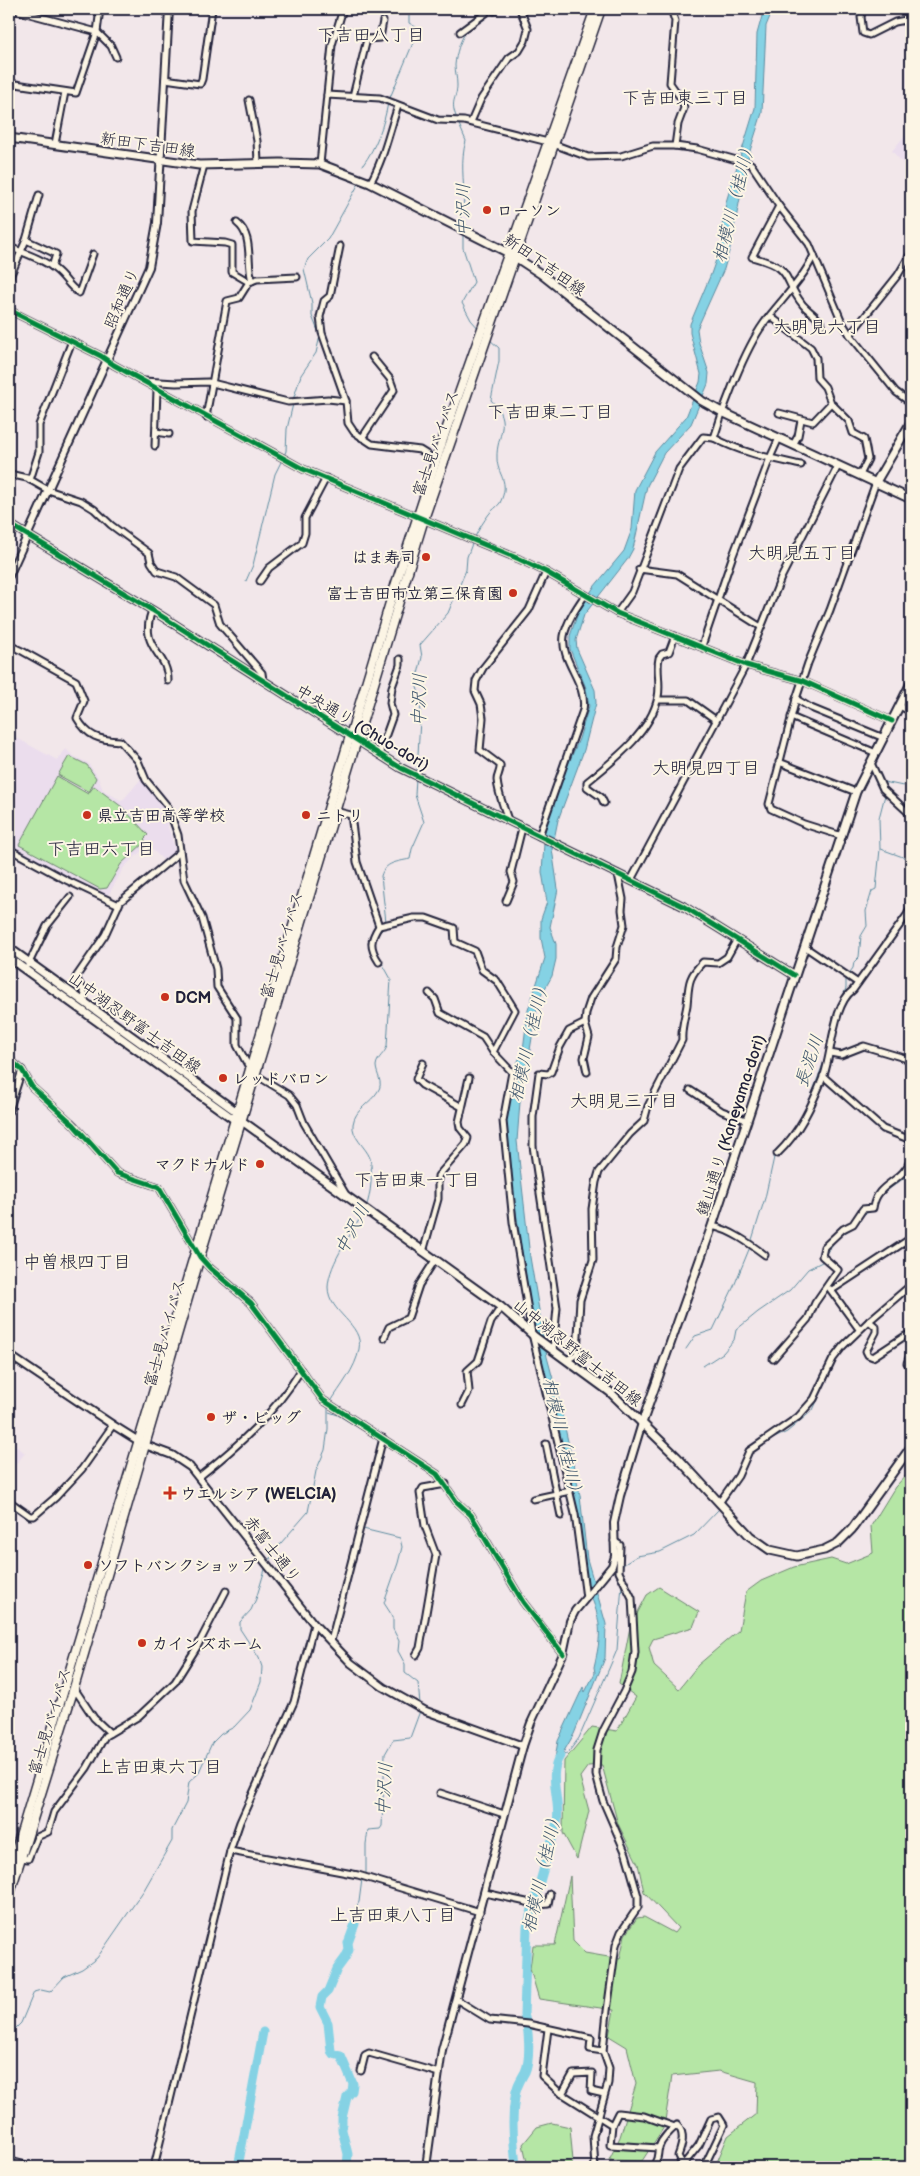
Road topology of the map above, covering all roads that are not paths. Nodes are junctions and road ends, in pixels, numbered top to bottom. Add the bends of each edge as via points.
1 (10, 9) edge
2 (100, 9) edge
3 (169, 9) edge
4 (212, 9) edge
5 (343, 9) edge
6 (488, 9) edge
7 (520, 9) edge
8 (595, 9) edge
9 (602, 9) edge
10 (671, 9) edge
11 (863, 9) edge
12 (911, 19) edge
13 (383, 21) dead end
14 (97, 32) junction
15 (460, 32) dead end
16 (116, 56) dead end
17 (165, 79) junction
18 (9, 83) edge
19 (65, 92) junction
20 (327, 94) junction
21 (353, 96) junction
22 (248, 100) dead end
23 (398, 106) junction
24 (471, 122) junction
25 (9, 138) edge
26 (551, 143) junction
27 (55, 144) junction
28 (675, 146) junction
29 (160, 160) junction
30 (258, 163) junction
31 (320, 164) junction
32 (204, 165) junction
33 (370, 183) junction
34 (38, 195) dead end
35 (780, 206) junction
36 (237, 223) dead end
37 (26, 240) junction
38 (340, 246) dead end
39 (9, 247) edge
40 (21, 252) junction
41 (911, 253) edge
42 (93, 254) dead end
43 (512, 255) junction
44 (814, 255) junction
45 (52, 267) junction
46 (297, 277) dead end
47 (9, 279) edge
48 (251, 281) junction
49 (793, 287) junction
50 (9, 310) edge
51 (770, 316) junction
52 (822, 325) dead end
53 (850, 335) junction
54 (483, 338) junction
55 (72, 341) junction
56 (372, 357) dead end
57 (107, 360) junction
58 (143, 381) junction
59 (212, 382) junction
60 (157, 390) junction
61 (346, 401) junction
62 (832, 403) junction
63 (911, 403) edge
64 (722, 412) junction
65 (779, 413) dead end
66 (206, 417) junction
67 (801, 420) junction
68 (911, 422) edge
69 (156, 432) junction
70 (169, 434) dead end
71 (362, 438) junction
72 (714, 438) junction
73 (780, 438) junction
74 (793, 445) junction
75 (155, 446) dead end
76 (770, 458) junction
77 (436, 460) junction
78 (801, 465) dead end
79 (838, 466) junction
80 (9, 474) edge
81 (860, 475) junction
82 (326, 478) junction
83 (30, 480) junction
84 (876, 482) junction
85 (48, 490) junction
86 (911, 499) edge
87 (421, 518) junction
88 (9, 524) edge
89 (27, 535) junction
90 (639, 569) junction
91 (546, 572) junction
92 (9, 576) edge
93 (260, 581) dead end
94 (585, 595) junction
95 (717, 599) junction
96 (152, 610) junction
97 (617, 613) junction
98 (761, 627) junction
99 (675, 636) junction
100 (9, 645) edge
101 (702, 646) junction
102 (400, 659) dead end
103 (746, 665) junction
104 (263, 680) junction
105 (168, 681) dead end
106 (803, 681) junction
107 (911, 683) edge
108 (909, 692) edge
109 (796, 699) junction
110 (658, 700) junction
111 (900, 706) junction
112 (911, 712) edge
113 (791, 717) junction
114 (716, 720) junction
115 (892, 721) junction
116 (353, 738) junction
117 (884, 738) junction
118 (876, 753) junction
119 (379, 754) junction
120 (779, 762) junction
121 (871, 763) junction
122 (856, 792) junction
123 (604, 803) dead end
124 (335, 811) junction
125 (911, 816) edge
126 (508, 820) junction
127 (522, 828) junction
128 (540, 836) junction
129 (842, 836) junction
130 (9, 849) edge
131 (180, 852) junction
132 (618, 874) junction
133 (631, 880) junction
134 (70, 896) dead end
135 (506, 901) dead end
136 (119, 905) junction
137 (911, 906) edge
138 (379, 926) junction
139 (736, 941) junction
140 (805, 947) junction
141 (9, 948) edge
142 (9, 958) edge
143 (379, 962) dead end
144 (28, 966) junction
145 (794, 976) junction
146 (858, 983) junction
147 (430, 993) dead end
148 (83, 1002) junction
149 (586, 1024) junction
150 (493, 1052) junction
151 (830, 1053) junction
152 (9, 1059) edge
153 (911, 1060) edge
154 (423, 1063) dead end
155 (250, 1069) junction
156 (22, 1070) junction
157 (587, 1072) dead end
158 (256, 1075) junction
159 (823, 1076) junction
160 (469, 1078) dead end
161 (690, 1090) dead end
162 (462, 1107) junction
163 (9, 1111) edge
164 (237, 1112) junction
165 (239, 1120) junction
166 (746, 1120) junction
167 (911, 1140) edge
168 (777, 1154) dead end
169 (911, 1158) edge
170 (350, 1200) junction
171 (712, 1226) junction
172 (911, 1238) edge
173 (423, 1252) junction
174 (198, 1253) junction
175 (765, 1255) dead end
176 (435, 1260) junction
177 (911, 1285) edge
178 (830, 1289) junction
179 (501, 1307) junction
180 (869, 1321) junction
181 (859, 1330) junction
182 (534, 1336) junction
183 (911, 1337) edge
184 (384, 1338) dead end
185 (552, 1349) junction
186 (911, 1352) edge
187 (9, 1355) edge
188 (772, 1359) dead end
189 (567, 1360) junction
190 (911, 1368) edge
191 (301, 1370) junction
192 (462, 1406) dead end
193 (642, 1423) junction
194 (113, 1426) junction
195 (382, 1438) junction
196 (142, 1443) junction
197 (546, 1444) dead end
198 (911, 1447) edge
199 (199, 1477) junction
200 (446, 1484) junction
201 (570, 1492) junction
202 (556, 1493) junction
203 (533, 1499) dead end
204 (9, 1501) edge
205 (719, 1503) junction
206 (561, 1516) dead end
207 (614, 1541) junction
208 (226, 1591) dead end
209 (587, 1596) junction
210 (314, 1624) junction
211 (331, 1641) junction
212 (562, 1654) junction
213 (416, 1655) dead end
214 (74, 1688) junction
215 (110, 1733) junction
216 (523, 1746) junction
217 (440, 1793) dead end
218 (504, 1814) junction
219 (230, 1851) junction
220 (14, 1859) edge
221 (9, 1873) edge
222 (485, 1893) junction
223 (550, 1894) dead end
224 (9, 1896) edge
225 (480, 1912) junction
226 (456, 1999) junction
227 (548, 2029) junction
228 (604, 2051) junction
229 (361, 2071) dead end
230 (439, 2073) junction
231 (562, 2094) junction
232 (604, 2094) junction
233 (597, 2118) junction
234 (612, 2125) junction
235 (9, 2126) edge
236 (675, 2127) junction
237 (9, 2134) edge
238 (659, 2148) junction
239 (9, 2161) edge
240 (31, 2167) edge
241 (154, 2167) edge
242 (426, 2167) edge
243 (595, 2167) edge
244 (657, 2167) edge
245 (704, 2167) edge

1 - 14 street
2 - 14 street
3 - 17 street, 昭和通り
4 - 17 street via 200,84
5 - 20 street via 332,45
6 - 15 street
7 - 24 street via 528,28 525,41 480,99
8 - 26 highway, 富士見バイパス
9 - 26 highway, 富士見バイパス
10 - 28 street via 674,21 670,83 684,108
11 - 12 street via 863,33 869,35 895,22
13 - 21 street via 380,38 367,39
14 - 16 street
14 - 19 street via 76,93
17 - 29 street, 昭和通り
18 - 19 street
19 - 27 street
20 - 21 street
20 - 31 street
21 - 23 street via 380,98
22 - 30 street
23 - 24 street via 438,120
23 - 33 street via 383,158
24 - 26 street
25 - 27 main road, 新田下吉田線
26 - 28 street via 588,156 622,156 653,146
26 - 43 highway, 富士見バイパス
27 - 29 main road, 新田下吉田線
28 - 35 street via 751,164
29 - 32 main road, 新田下吉田線
29 - 57 street, 昭和通り via 158,223 150,267
30 - 31 main road, 新田下吉田線
30 - 32 main road, 新田下吉田線
31 - 33 main road, 新田下吉田線
32 - 48 street via 192,211 193,241 232,246 232,272
33 - 43 main road, 新田下吉田線
34 - 37 street
35 - 44 street
35 - 49 street via 752,256 781,268
36 - 48 street via 248,235
37 - 40 street
37 - 45 street via 56,254
38 - 61 street via 330,296 324,301 320,318 322,333
39 - 40 street
40 - 45 street
40 - 47 street
41 - 53 street
42 - 45 street via 79,293
43 - 54 highway, 富士見バイパス
43 - 64 main road, 新田下吉田線 via 541,274 702,401
44 - 49 street
44 - 53 street
46 - 48 street via 264,277
48 - 59 street via 239,298 227,301
49 - 51 street
49 - 52 street via 804,306
50 - 55 street
51 - 62 street via 811,348 816,358 817,378
51 - 64 street via 752,345
53 - 63 street via 896,392
54 - 77 highway, 富士見バイパス
54 - 87 highway, 富士見バイパス
55 - 57 street
55 - 83 street via 39,425 39,452
56 - 71 street via 390,379 394,390
57 - 58 street
57 - 85 street, 昭和通り
58 - 59 street
58 - 60 street
59 - 61 street via 288,402
59 - 66 street
60 - 66 street
60 - 69 street
61 - 71 street via 348,423
62 - 67 street via 813,422
62 - 81 street via 849,421 853,433 864,439 868,459
64 - 72 street
64 - 73 main road, 新田下吉田線
65 - 67 street
66 - 82 street
67 - 74 street
68 - 84 main road
69 - 70 street
69 - 75 street
71 - 77 street via 372,444 420,450
72 - 76 street via 733,449
72 - 90 street via 703,437 679,469
73 - 74 main road, 新田下吉田線
73 - 76 street
74 - 79 main road, 新田下吉田線
76 - 78 street
76 - 95 street
77 - 87 highway, 富士見バイパス
79 - 81 main road, 新田下吉田線
79 - 98 street via 781,578
80 - 83 street
81 - 84 main road, 新田下吉田線
82 - 87 street
82 - 93 street via 305,518 302,543 269,568
83 - 85 street
84 - 86 main road
84 - 106 street
85 - 89 street, 昭和通り
85 - 104 street via 74,497 94,508 149,553 157,571 176,578 214,605 220,624 262,673
87 - 91 street
87 - 116 highway, 富士見バイパス
88 - 89 street, 中央通り (Chuo-dori)
89 - 92 street, 昭和通り
89 - 96 street, 中央通り (Chuo-dori)
90 - 95 street via 677,574
90 - 97 street via 632,592
91 - 94 street
91 - 126 street via 529,610 476,681 483,718 480,750 500,765 498,788
94 - 97 street
94 - 128 street via 569,623 564,642 582,690 583,710
95 - 98 street
95 - 101 street
96 - 104 street, 中央通り (Chuo-dori)
96 - 105 street via 147,631 168,674
97 - 99 street
98 - 103 street
99 - 101 street
99 - 110 street via 668,652 658,658
100 - 131 street via 76,681 84,701 77,718 80,723 102,741 120,741 138,761 146,780 168,807
101 - 103 street
102 - 119 street via 390,703 393,715
103 - 106 street
103 - 114 street
104 - 116 street, 中央通り (Chuo-dori)
106 - 109 street
106 - 115 street
107 - 108 main road, 鐘山通り (Kaneyama-dori)
108 - 111 main road, 鐘山通り (Kaneyama-dori)
109 - 113 street
109 - 117 street
110 - 114 street via 688,700
110 - 123 street via 655,714 619,756 587,782 587,787
111 - 112 street
111 - 115 main road, 鐘山通り (Kaneyama-dori)
113 - 118 street
113 - 120 street
114 - 133 street
115 - 117 main road, 鐘山通り (Kaneyama-dori)
116 - 119 street, 中央通り (Chuo-dori)
116 - 124 highway, 富士見バイパス
116 - 155 highway, 富士見バイパス
117 - 118 main road, 鐘山通り (Kaneyama-dori)
118 - 121 main road, 鐘山通り (Kaneyama-dori)
119 - 126 street, 中央通り (Chuo-dori)
120 - 122 street
120 - 129 street via 768,804 771,809
121 - 122 main road, 鐘山通り (Kaneyama-dori)
121 - 125 street via 883,789
122 - 129 main road, 鐘山通り (Kaneyama-dori)
124 - 138 street via 351,815 357,862
124 - 158 highway, 富士見バイパス
126 - 127 street, 中央通り (Chuo-dori)
127 - 128 street, 中央通り (Chuo-dori)
127 - 135 street via 511,872 514,882
128 - 132 street, 中央通り (Chuo-dori)
129 - 140 main road, 鐘山通り (Kaneyama-dori)
130 - 136 street
131 - 136 street
131 - 155 street via 184,880 202,918 216,969 217,987 237,1018 237,1045
132 - 133 street, 中央通り (Chuo-dori)
132 - 149 street via 624,926 618,955 591,998
133 - 139 street, 中央通り (Chuo-dori) via 683,906
134 - 144 street via 47,926
136 - 148 street via 105,934 76,976 85,994
137 - 146 street
138 - 143 street via 372,937 371,949
138 - 150 street via 426,918 454,928 455,942 475,951 482,970 497,981 514,1010
139 - 145 street, 中央通り (Chuo-dori)
139 - 189 street via 727,957 718,963 703,962 697,968 687,991 682,1040 648,1106 644,1121 599,1172 592,1209 593,1260 580,1300 576,1354
140 - 145 main road, 鐘山通り (Kaneyama-dori)
140 - 146 street
141 - 144 main road, 山中湖忍野富士吉田線
142 - 144 main road, 山中湖忍野富士吉田線
144 - 148 main road, 山中湖忍野富士吉田線
144 - 165 main road, 山中湖忍野富士吉田線
145 - 166 main road, 鐘山通り (Kaneyama-dori)
146 - 151 street via 840,1010
147 - 150 street via 440,1013 483,1037
148 - 164 main road, 山中湖忍野富士吉田線
149 - 157 street via 589,1037 584,1058
149 - 185 street via 569,1031 550,1072 539,1073 533,1117 533,1146 557,1308
150 - 182 street via 512,1072 503,1111 504,1152
151 - 153 street via 841,1055 864,1046
151 - 159 street
152 - 156 street
154 - 162 street via 416,1078 422,1085
155 - 164 highway, 富士見バイパス
156 - 163 street
156 - 174 street via 32,1087 73,1124 117,1173 159,1188
158 - 165 highway, 富士見バイパス
158 - 170 street via 289,1095 297,1105 304,1123
159 - 167 street via 883,1129
159 - 168 street via 800,1126
160 - 162 street
161 - 166 street via 722,1111
162 - 173 street via 460,1128 468,1138 438,1176 438,1199
164 - 165 highway, 富士見バイパス
165 - 170 main road, 山中湖忍野富士吉田線
165 - 174 highway, 富士見バイパス
166 - 171 main road, 鐘山通り (Kaneyama-dori)
169 - 178 street via 905,1172 874,1198 873,1208 863,1209 854,1224 843,1229 824,1247 822,1256 838,1270
170 - 173 main road, 山中湖忍野富士吉田線
171 - 175 street via 728,1231
171 - 193 main road, 鐘山通り (Kaneyama-dori)
172 - 178 street
173 - 176 main road, 山中湖忍野富士吉田線
174 - 191 street via 210,1268 251,1303
174 - 196 highway, 富士見バイパス
176 - 179 main road, 山中湖忍野富士吉田線
176 - 184 street via 419,1285 408,1318 389,1327
177 - 180 street
178 - 181 street
178 - 188 street via 815,1303 808,1319
179 - 182 main road, 山中湖忍野富士吉田線
179 - 192 street via 491,1322 478,1361 467,1370 469,1391
180 - 181 street
180 - 183 street via 876,1327 876,1332 866,1351 873,1357 905,1336
181 - 205 street via 833,1359 814,1399 802,1413 749,1451 738,1476
182 - 185 main road, 山中湖忍野富士吉田線
182 - 201 street
185 - 189 main road, 山中湖忍野富士吉田線
186 - 190 street via 907,1363
187 - 194 street, 赤富士通り
189 - 193 main road, 山中湖忍野富士吉田線 via 610,1392
191 - 195 street via 323,1400
191 - 199 street via 264,1420 236,1448
193 - 205 main road, 山中湖忍野富士吉田線
193 - 207 street, 鐘山通り (Kaneyama-dori) via 620,1496
194 - 196 street, 赤富士通り
194 - 204 street via 82,1469 34,1516
195 - 200 street via 437,1474
195 - 211 street
196 - 199 street, 赤富士通り via 179,1460
196 - 214 highway, 富士見バイパス
196 - 220 highway, 富士見バイパス
197 - 202 street
198 - 205 main road, 山中湖忍野富士吉田線 via 852,1530 838,1543 811,1554 797,1556 770,1550 750,1536
199 - 210 street, 赤富士通り
200 - 212 street via 456,1501 471,1515 523,1602
200 - 213 street via 423,1488 420,1493 425,1526 436,1555 420,1648
201 - 202 street
201 - 209 street
202 - 203 street
202 - 206 street
207 - 209 street, 鐘山通り (Kaneyama-dori) via 612,1566
207 - 228 street via 620,1545 619,1572 632,1598 635,1652 632,1672 603,1731 596,1775 626,1854 638,1907 616,1945
208 - 215 street via 198,1647 175,1682 139,1716
209 - 212 street via 570,1621
210 - 211 street, 赤富士通り
210 - 219 street via 294,1702
211 - 216 street, 赤富士通り via 352,1663 411,1703
212 - 216 street
214 - 215 street via 94,1718
214 - 220 highway, 富士見バイパス
215 - 220 street via 54,1812 48,1832 37,1837 28,1859
216 - 218 street
217 - 218 street
218 - 222 street
219 - 225 street via 358,1875
219 - 241 street
220 - 221 highway, 富士見バイパス
220 - 224 highway, 富士見バイパス
222 - 223 street via 540,1905 548,1904
222 - 225 street
225 - 226 street
226 - 227 street via 490,2020
226 - 230 street
227 - 228 street via 591,2038 590,2049
227 - 231 street via 542,2076
228 - 232 street via 609,2068
229 - 230 street via 365,2055 369,2053
230 - 242 street
231 - 232 street via 573,2074 592,2073 591,2092
231 - 233 street
232 - 233 street
233 - 234 street
233 - 243 street via 592,2147
234 - 236 street via 618,2113 644,2116
234 - 238 street via 610,2145
235 - 237 street
236 - 238 street
236 - 245 street via 678,2125 682,2132 678,2156 683,2165 699,2145 711,2120 719,2116 722,2120 724,2125
238 - 244 street
239 - 240 street

